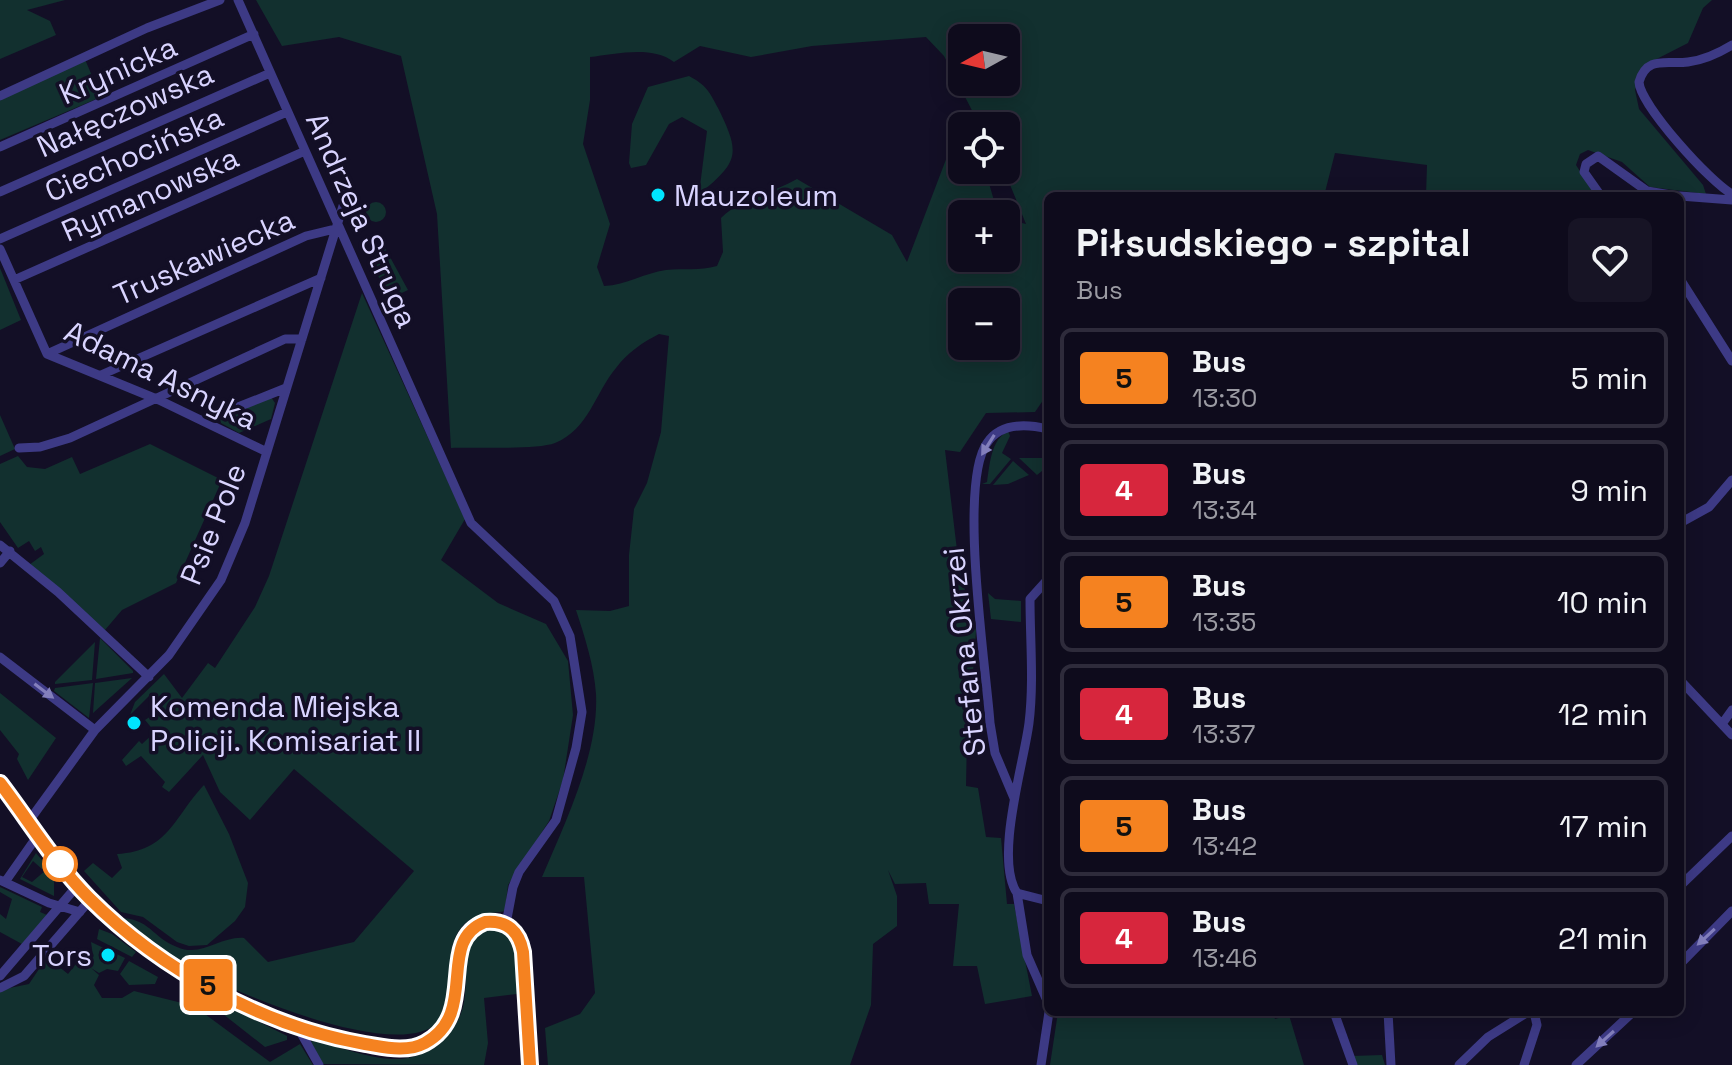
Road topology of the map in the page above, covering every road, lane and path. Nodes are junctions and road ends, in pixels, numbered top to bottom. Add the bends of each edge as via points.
1 (220, 0) edge
2 (238, 0) edge
3 (254, 34) junction
4 (1732, 45) edge
5 (270, 73) junction
6 (0, 96) edge
7 (287, 112) junction
8 (0, 147) edge
9 (305, 151) junction
10 (0, 192) edge
11 (1598, 192) edge
12 (1653, 192) edge
13 (347, 193) dead end
14 (1732, 194) edge
15 (1684, 196) edge
16 (1732, 200) edge
17 (339, 228) junction
18 (0, 239) edge
19 (0, 249) edge
20 (321, 278) junction
21 (14, 280) junction
22 (1684, 285) edge
23 (302, 339) junction
24 (47, 354) junction
25 (1732, 361) edge
26 (101, 375) junction
27 (286, 388) junction
28 (159, 400) junction
29 (203, 421) junction
30 (1044, 429) edge
31 (19, 448) dead end
32 (267, 452) junction
33 (1732, 480) edge
34 (1684, 521) edge
35 (0, 545) edge
36 (10, 551) junction
37 (0, 563) edge
38 (1044, 583) edge
39 (0, 657) edge
40 (149, 677) junction
41 (1684, 684) edge
42 (1732, 710) edge
43 (1722, 724) junction
44 (95, 730) junction
45 (1732, 735) edge
46 (0, 783) edge
47 (1014, 798) junction
48 (29, 821) junction
49 (38, 835) junction
50 (1732, 836) edge
51 (2, 881) edge
52 (1684, 882) edge
53 (77, 886) junction
54 (1017, 893) junction
55 (90, 900) junction
56 (1044, 900) edge
57 (62, 907) junction
58 (1732, 911) edge
59 (80, 912) junction
60 (506, 924) junction
61 (1684, 960) edge
62 (0, 976) edge
63 (0, 988) edge
64 (1044, 994) edge
65 (1048, 1016) edge
66 (1335, 1016) edge
67 (1388, 1016) edge
68 (1522, 1016) edge
69 (1535, 1016) edge
70 (1541, 1016) edge
71 (1629, 1016) edge
72 (1537, 1025) junction
73 (302, 1029) junction
74 (319, 1065) edge
75 (530, 1065) edge
76 (1041, 1065) edge
77 (1353, 1065) edge
78 (1391, 1065) edge
79 (1459, 1065) edge
80 (1524, 1065) edge
81 (1576, 1065) edge

1 - 6 street
2 - 3 street, Andrzeja Struga
3 - 5 street, Andrzeja Struga
3 - 8 street, Krynicka
4 - 14 street via 1692,62 1650,64 1639,82 1651,109 1715,184
5 - 7 street, Andrzeja Struga
5 - 10 street, Nałęczowska
7 - 9 street, Andrzeja Struga
7 - 18 street, Ciechocińska
9 - 17 street, Andrzeja Struga
9 - 21 street, Rymanowska
11 - 12 street via 1584,172 1598,156
13 - 17 street, Psie Pole
15 - 16 street
17 - 20 street, Psie Pole
17 - 24 street, Truskawiecka via 302,238
17 - 60 street, Andrzeja Struga via 471,523 564,616 582,712 556,820 519,872
19 - 21 street, Adama Asnyka
20 - 23 street, Psie Pole
20 - 26 street
21 - 24 street, Adama Asnyka
22 - 25 street
23 - 27 street, Psie Pole
23 - 28 street via 285,339
24 - 26 street, Adama Asnyka
26 - 28 street, Adama Asnyka
27 - 29 street
27 - 32 street, Psie Pole
28 - 29 street, Adama Asnyka
28 - 31 street via 59,442
29 - 32 street, Adama Asnyka
30 -> 47 street, Stefana Okrzei via 1017,426 989,440 982,452 974,510 990,723 995,753
32 - 40 street, Psie Pole via 221,580 188,632
33 - 34 street via 1709,507
35 - 36 street
36 - 37 street
36 - 40 street
38 - 47 street, Stefana Okrzei via 1030,599 1029,722
39 -> 44 street
40 - 44 street, Psie Pole
41 - 43 street
42 - 43 street
43 - 45 street
44 - 48 street, Psie Pole
46 - 48 street
47 - 54 street via 1010,858
48 - 49 street
49 - 51 street
49 - 53 street
50 - 52 street
51 - 57 street
53 - 55 street
53 - 57 street
54 - 56 street
54 - 64 street via 1027,955
55 - 59 street
55 - 73 street via 187,973
57 - 59 street
57 - 62 street
58 -> 61 street
59 - 63 street via 24,976
60 - 73 street via 485,922 464,938 452,1016 435,1037 420,1045 394,1048
60 - 75 street via 518,936 523,952
65 - 76 street
66 - 77 street
67 - 78 street
68 - 79 street via 1488,1037
69 - 72 street
70 - 72 street
71 -> 81 street
72 - 80 street
73 - 74 street

